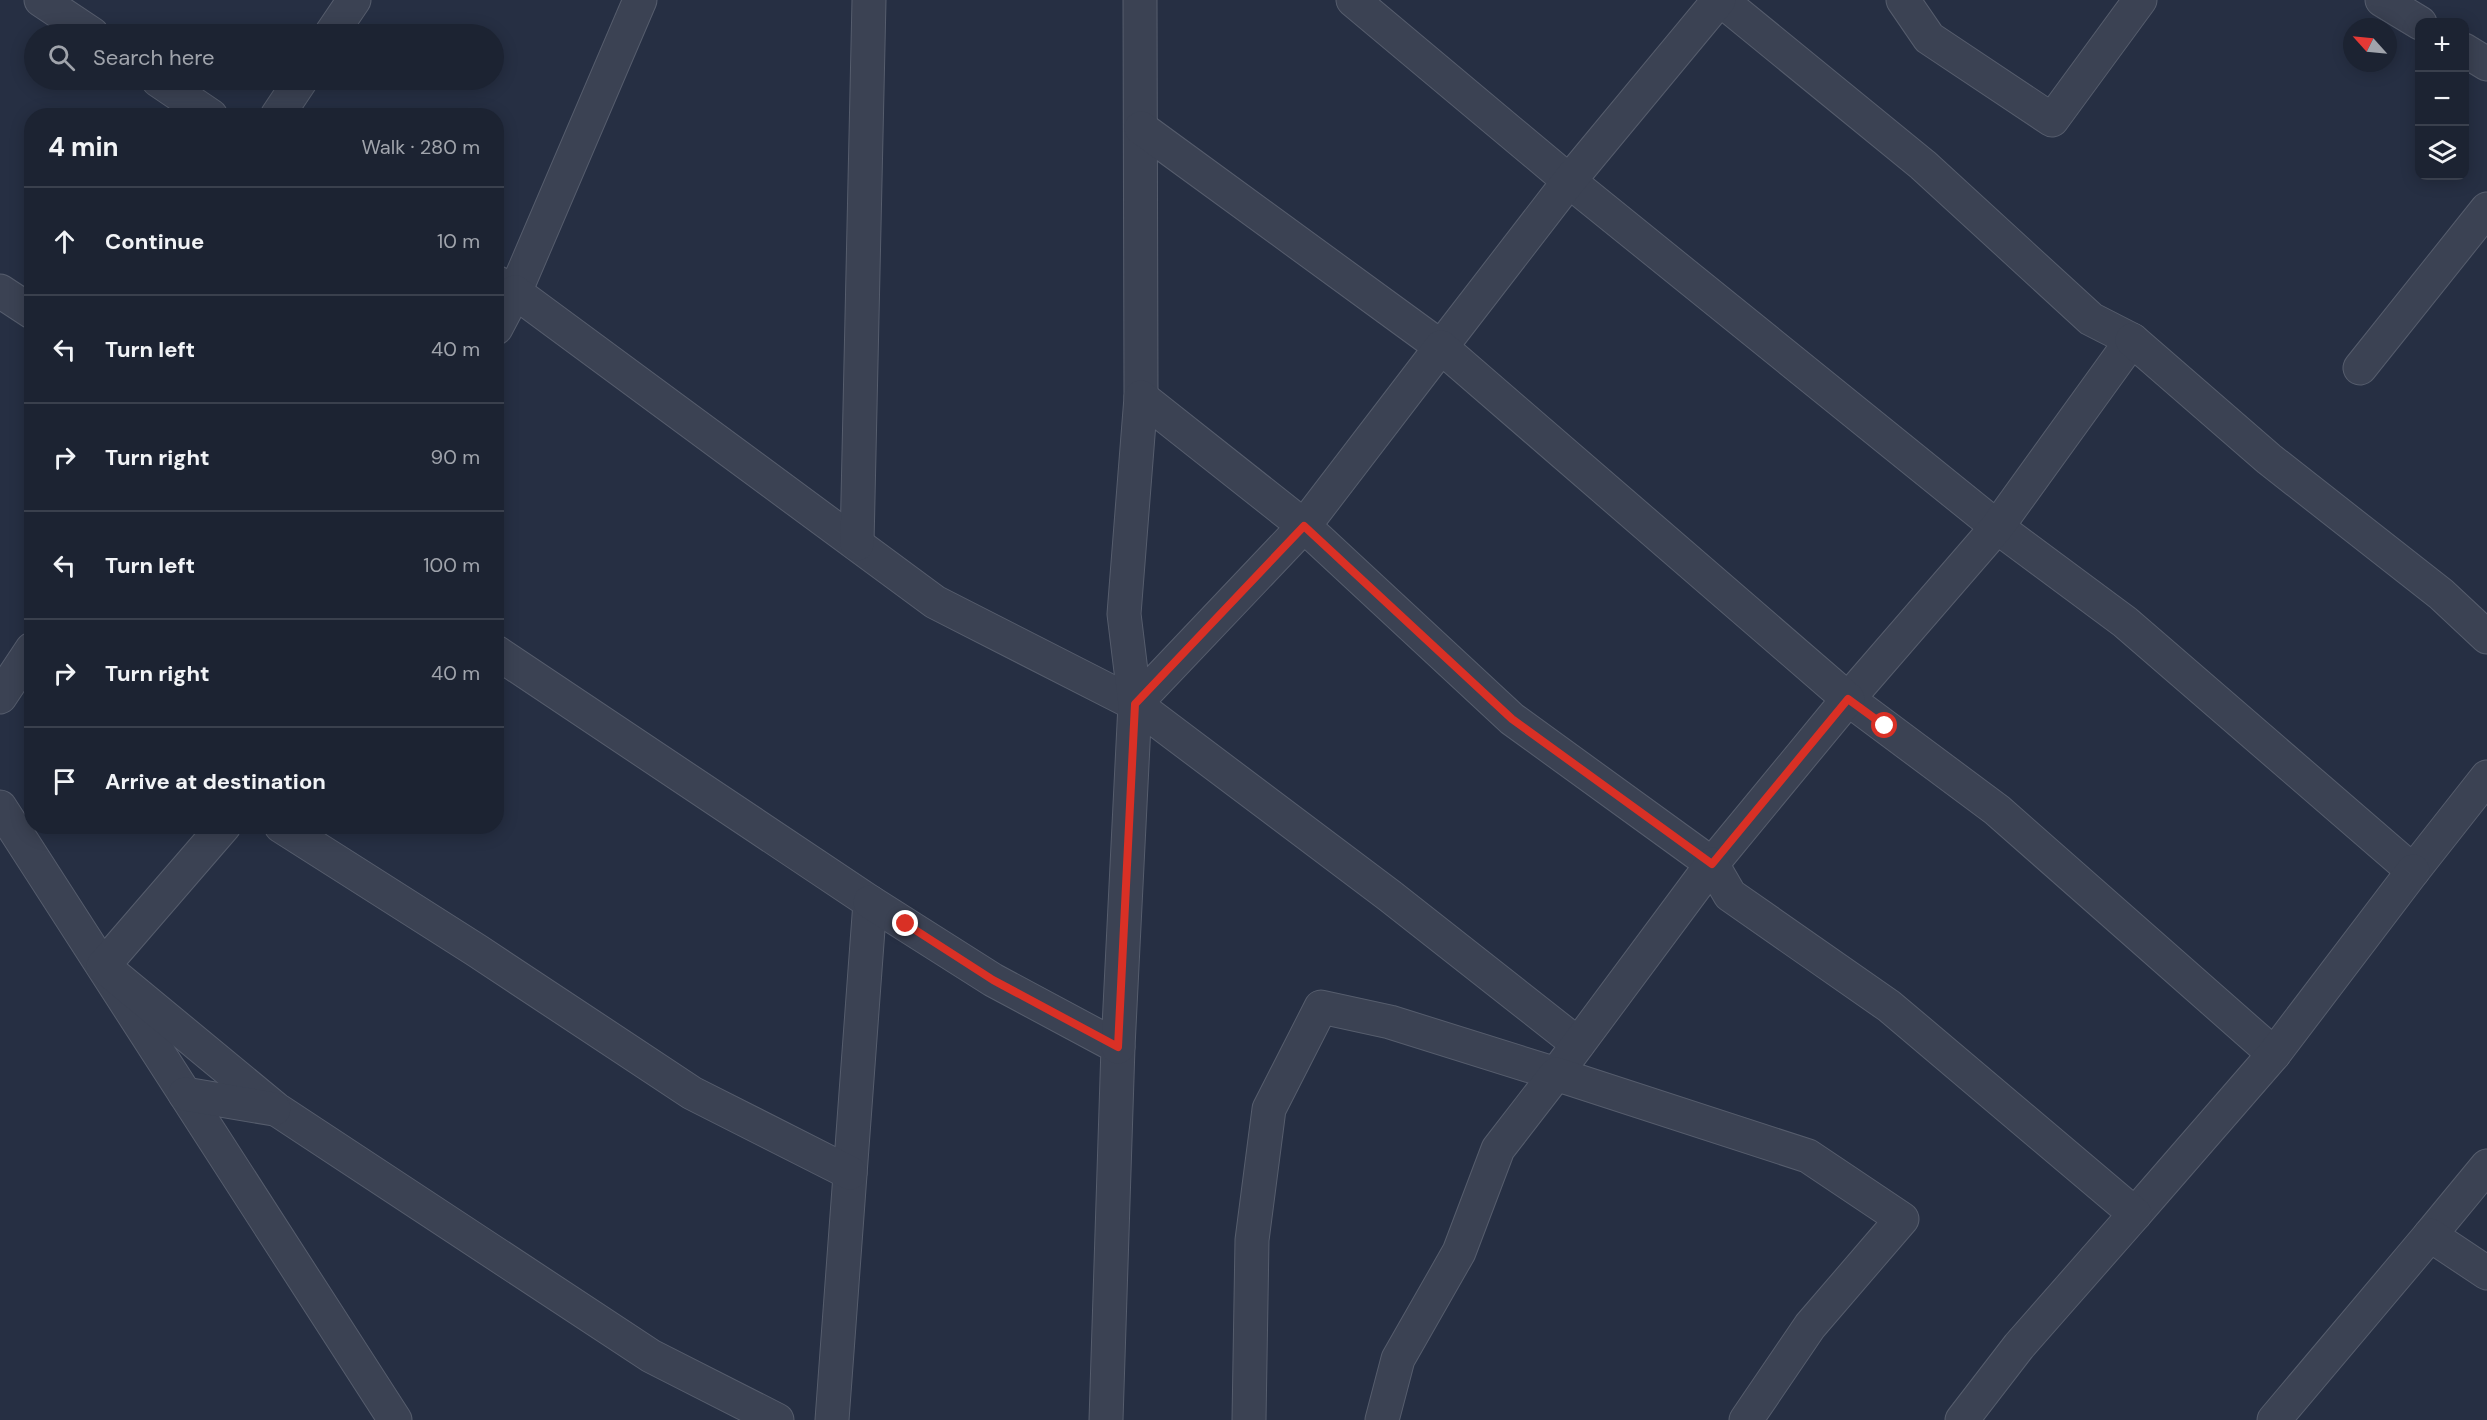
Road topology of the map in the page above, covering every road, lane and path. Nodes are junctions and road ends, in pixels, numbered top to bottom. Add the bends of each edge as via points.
1 (41, 0) edge
2 (354, 0) edge
3 (640, 0) edge
4 (869, 0) edge
5 (1140, 0) edge
6 (1353, 0) edge
7 (1720, 0) edge
8 (1904, 0) edge
9 (2140, 0) edge
10 (2382, 0) edge
11 (2415, 20) edge
12 (77, 24) edge
13 (338, 24) edge
14 (2469, 53) edge
15 (2487, 64) edge
16 (173, 90) edge
17 (294, 90) edge
18 (199, 108) edge
19 (282, 108) edge
20 (1141, 128) junction
21 (1569, 181) junction
22 (2487, 209) edge
23 (506, 287) edge
24 (0, 291) edge
25 (24, 307) edge
26 (2132, 340) junction
27 (1442, 346) junction
28 (2360, 368) dead end
29 (1141, 397) junction
30 (1304, 526) junction
31 (1997, 527) junction
32 (857, 544) junction
33 (2487, 637) edge
34 (504, 657) edge
35 (24, 661) edge
36 (0, 698) edge
37 (1848, 699) junction
38 (1135, 704) junction
39 (2487, 777) edge
40 (0, 807) edge
41 (218, 834) edge
42 (294, 834) edge
43 (1712, 864) junction
44 (2413, 871) junction
45 (870, 902) junction
46 (103, 966) junction
47 (1578, 1044) junction
48 (1118, 1047) junction
49 (2274, 1054) junction
50 (1556, 1074) junction
51 (185, 1094) junction
52 (276, 1109) junction
53 (2487, 1166) edge
54 (850, 1173) junction
55 (2135, 1214) junction
56 (2430, 1235) junction
57 (2487, 1273) edge
58 (2289, 1415) edge
59 (395, 1420) edge
60 (777, 1420) edge
61 (832, 1420) edge
62 (1106, 1420) edge
63 (1250, 1420) edge
64 (1382, 1420) edge
65 (1746, 1420) edge
66 (1962, 1420) edge

1 - 12 street
2 - 13 street
3 - 23 street
4 - 32 street
5 - 20 street
6 - 21 street
7 - 21 street
7 - 26 street via 1923,165 2091,319
8 - 9 street via 1929,38 2052,120
10 - 11 street
14 - 15 street
16 - 18 street
17 - 19 street
20 - 27 street
20 - 29 street
21 - 27 street
21 - 31 street
22 - 28 street
23 - 32 street
24 - 25 street
26 - 31 street
26 - 33 street via 2269,459 2441,594
27 - 30 street
27 - 37 street
29 - 30 street
29 - 38 street via 1125,614
30 - 38 street
30 - 43 street via 1512,719
31 - 37 street
31 - 44 street via 2125,622
32 - 38 street via 935,602
34 - 45 street
35 - 36 street
37 - 43 street
37 - 49 street via 1996,810
38 - 47 street
38 - 48 street
39 - 44 street
40 - 46 street
41 - 46 street
42 - 54 street via 692,1093
43 - 47 street
43 - 55 street via 1730,895 1889,1006
44 - 49 street
45 - 48 street via 993,980
45 - 54 street
46 - 51 street
46 - 52 street
47 - 50 street
48 - 62 street
49 - 55 street
50 - 63 street via 1390,1022 1321,1007 1269,1109 1252,1240
50 - 64 street via 1498,1149 1459,1252 1398,1359
50 - 65 street via 1808,1156 1902,1220 1810,1326
51 - 52 street
51 - 59 street
52 - 60 street via 651,1356
53 - 56 street
54 - 61 street
55 - 66 street via 2019,1346
56 - 57 street
56 - 58 street

